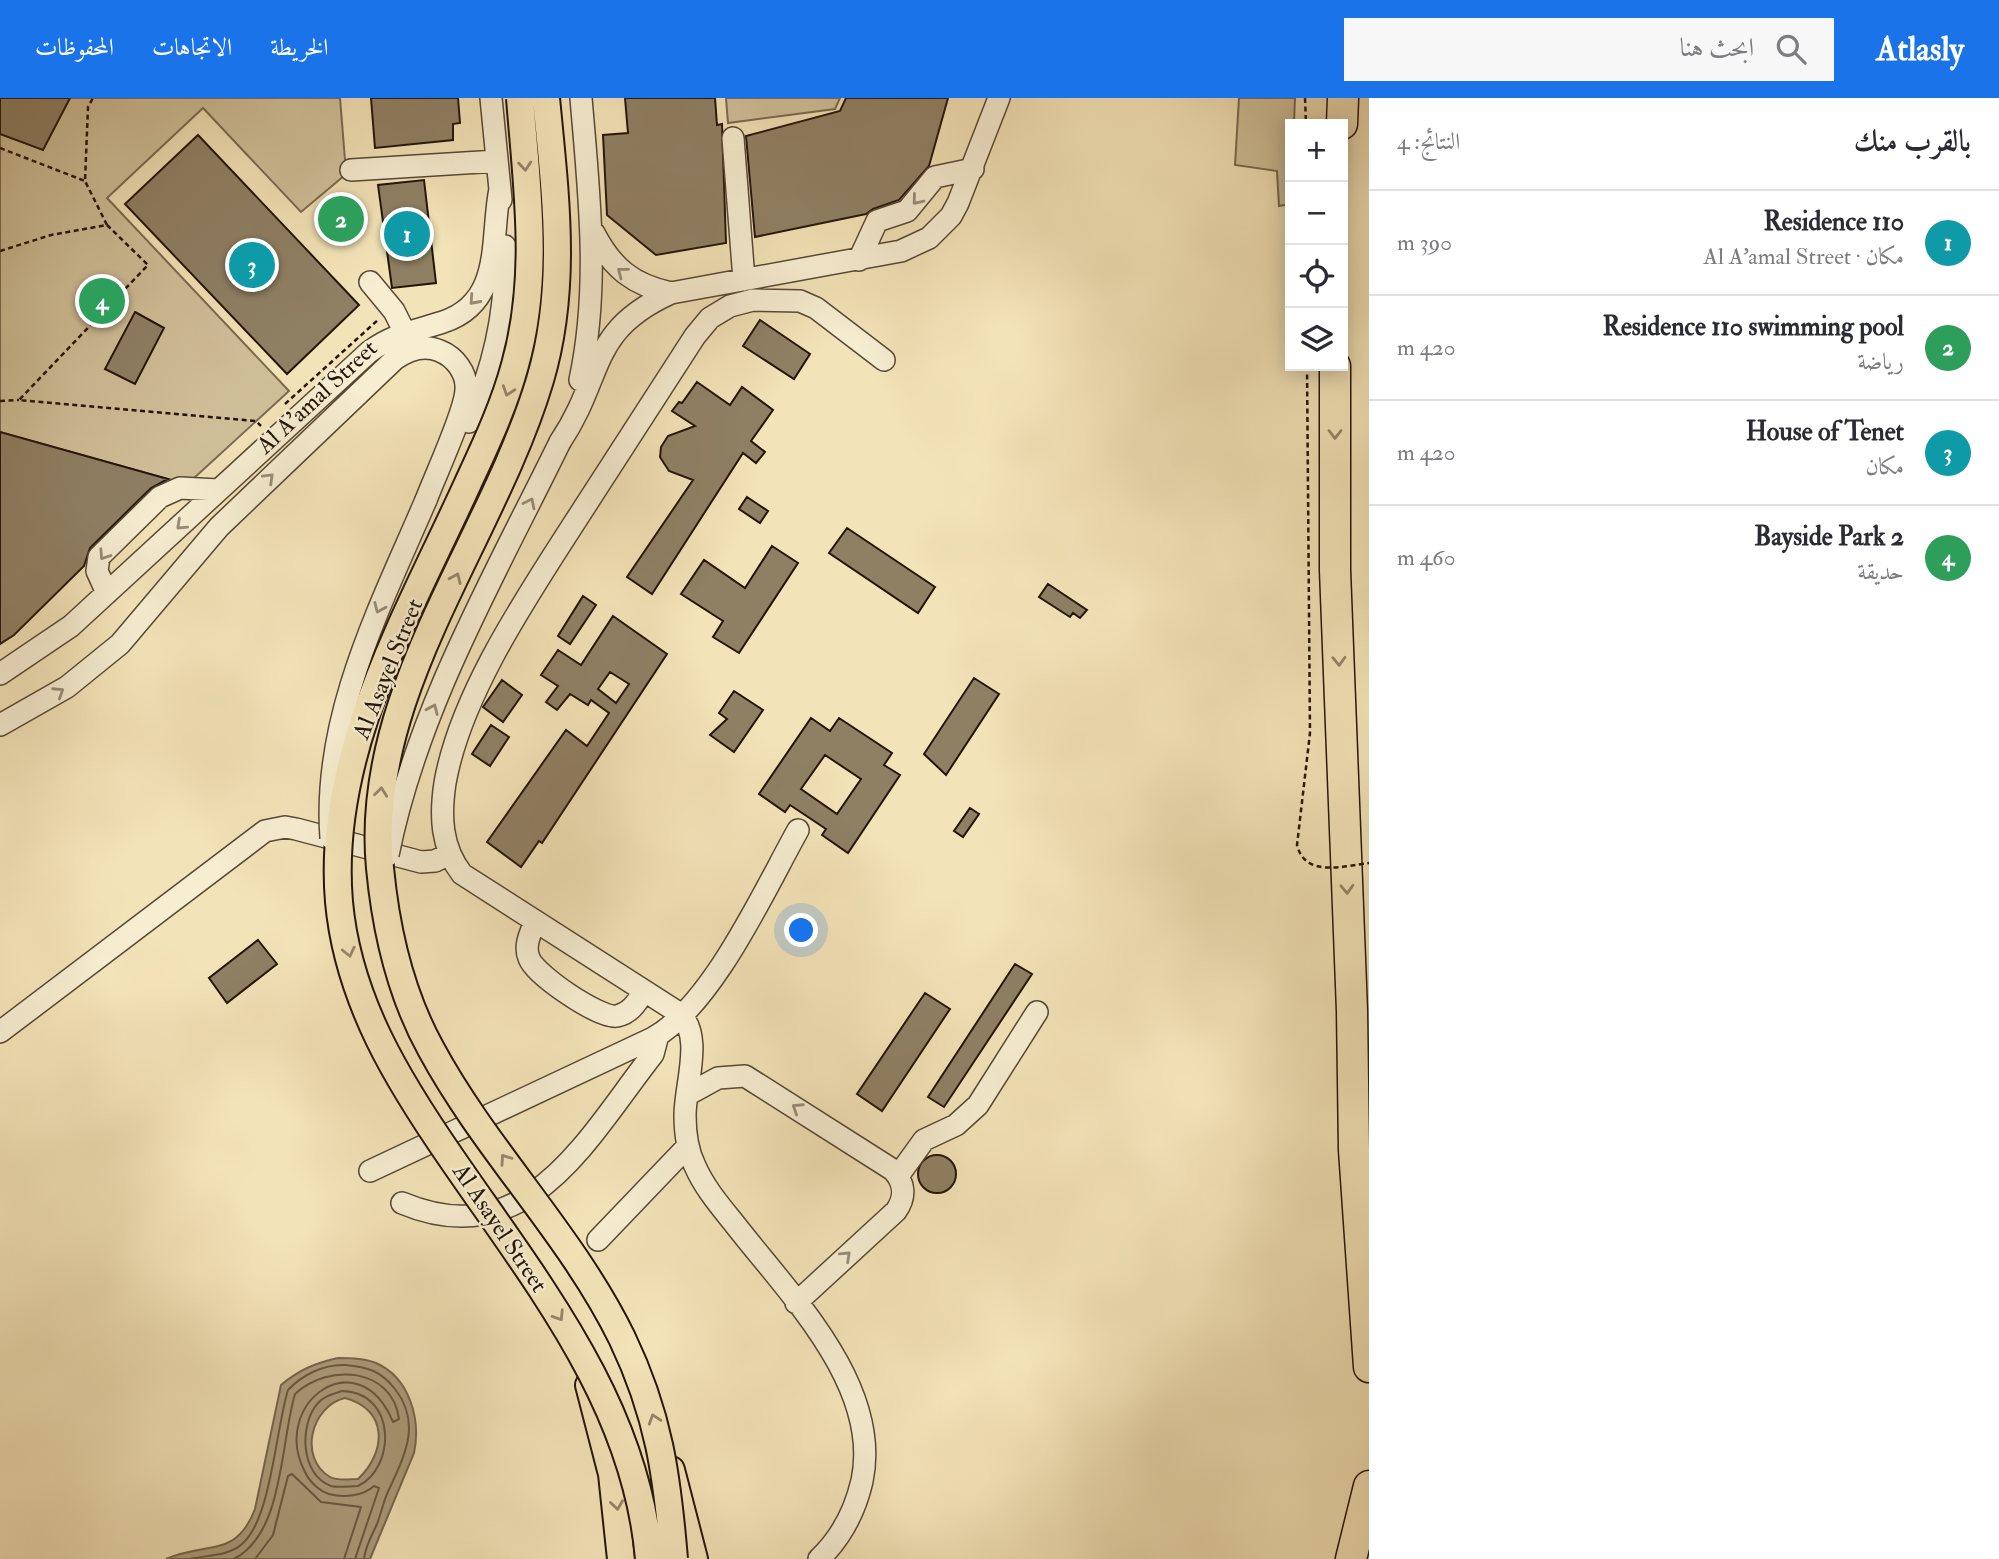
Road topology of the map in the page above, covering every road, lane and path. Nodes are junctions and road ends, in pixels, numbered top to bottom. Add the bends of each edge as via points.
1 (93, 98) edge
2 (491, 98) edge
3 (520, 98) edge
4 (546, 98) edge
5 (581, 98) edge
6 (999, 98) edge
7 (1305, 98) edge
8 (1343, 98) edge
9 (1306, 119) edge
10 (1342, 119) edge
11 (733, 138) dead end
12 (0, 148) edge
13 (497, 161) junction
14 (972, 169) junction
15 (351, 170) dead end
16 (85, 181) junction
17 (500, 189) junction
18 (107, 225) junction
19 (592, 229) junction
20 (0, 251) edge
21 (859, 260) junction
22 (744, 280) junction
23 (370, 282) dead end
24 (671, 293) junction
25 (394, 311) junction
26 (404, 331) junction
27 (593, 349) junction
28 (884, 360) dead end
29 (1307, 371) edge
30 (1335, 371) edge
31 (19, 400) junction
32 (472, 400) junction
33 (0, 401) edge
34 (281, 407) dead end
35 (261, 426) dead end
36 (218, 490) junction
37 (107, 593) junction
38 (0, 674) edge
39 (0, 725) edge
40 (799, 830) dead end
41 (449, 854) junction
42 (1369, 863) edge
43 (383, 892) junction
44 (339, 900) junction
45 (535, 922) junction
46 (644, 991) junction
47 (1352, 1011) junction
48 (1037, 1012) dead end
49 (683, 1016) junction
50 (0, 1032) edge
51 (658, 1035) junction
52 (1369, 1077) edge
53 (687, 1095) junction
54 (687, 1147) junction
55 (370, 1171) dead end
56 (898, 1176) junction
57 (402, 1203) dead end
58 (598, 1240) dead end
59 (796, 1303) junction
60 (577, 1343) junction
61 (1369, 1367) edge
62 (663, 1453) junction
63 (1369, 1486) edge
64 (621, 1559) edge
65 (649, 1559) edge
66 (674, 1559) edge
67 (694, 1559) edge
68 (819, 1559) edge
69 (1351, 1559) edge

1 - 16 path via 88,107
2 - 13 street, Al A'amal Street
3 -> 44 main road, Al Asayel Street, bridge via 532,243 521,344 498,417 366,712 345,805
43 -> 4 main road, Al Asayel Street, bridge via 379,804 396,718 524,427 548,350 557,297 559,243
5 - 19 street
6 - 14 street
7 - 9 path
8 - 10 highway
11 - 22 street
12 - 16 path
13 - 15 street
13 - 17 street, Al A'amal Street
14 - 21 street via 951,216 929,238 901,251
14 -> 21 street via 935,177 911,209 877,221
16 - 18 path
17 -> 26 street, Al A'amal Street via 494,257 484,288 457,315
17 - 32 street, Al A'amal Street via 505,295 496,347
18 - 20 path via 51,235
18 - 31 path via 148,265
24 -> 19 street via 642,285 622,273 606,257
19 - 27 street
21 - 22 street
22 - 24 street
23 - 25 street
24 - 27 street via 636,311
25 - 26 street
25 - 34 path via 372,322
26 - 36 street, Al A'amal Street via 369,352
43 -> 27 street, bridge via 397,816 424,731 560,442
28 - 41 street via 800,301 741,302 702,326 528,595 487,671 445,784 443,825
29 - 42 path, bridge via 1310,716 1297,845 1303,859 1317,867
30 -> 47 highway via 1335,570
31 - 33 path
31 - 35 path via 256,421
39 -> 32 street, Al A'amal Street via 67,687 120,643 219,527 395,359 417,348 451,357 465,377
32 -> 44 street, Al A'amal Street, bridge via 362,650 342,719 330,824
36 -> 37 street, Al A'amal Street
36 -> 37 street via 180,488 156,500 99,556 97,571
37 - 38 street, Al A'amal Street via 50,642
40 - 49 street via 737,940
41 - 45 street via 462,874
41 - 50 street via 421,862 296,829 265,831
62 -> 43 main road, Al Asayel Street, bridge via 646,1396 605,1307 431,1050 399,973
44 -> 60 main road, Al Asayel Street, bridge via 353,969 392,1067
45 - 46 street
45 - 46 street via 527,948 534,967 597,1011 621,1015
46 - 49 street
47 - 52 highway via 1365,1039
47 - 61 highway via 1356,1191
48 - 56 street via 978,1105 956,1125 924,1140
49 - 51 street
49 - 53 street via 691,1034
51 - 55 street
51 - 57 street via 653,1055 565,1166 536,1194 500,1212 460,1218
53 - 54 street
56 -> 53 street via 745,1076 718,1077
54 - 58 street
54 - 59 street via 708,1190
59 -> 56 street via 896,1211 903,1194
59 - 68 street via 850,1384 863,1428 859,1496 839,1535
60 -> 64 main road, bridge via 612,1474
60 - 65 main road, Al Asayel Street, bridge via 623,1441 642,1509
62 - 66 main road, Al Asayel Street, bridge
62 - 67 main road via 682,1503
63 - 69 highway

